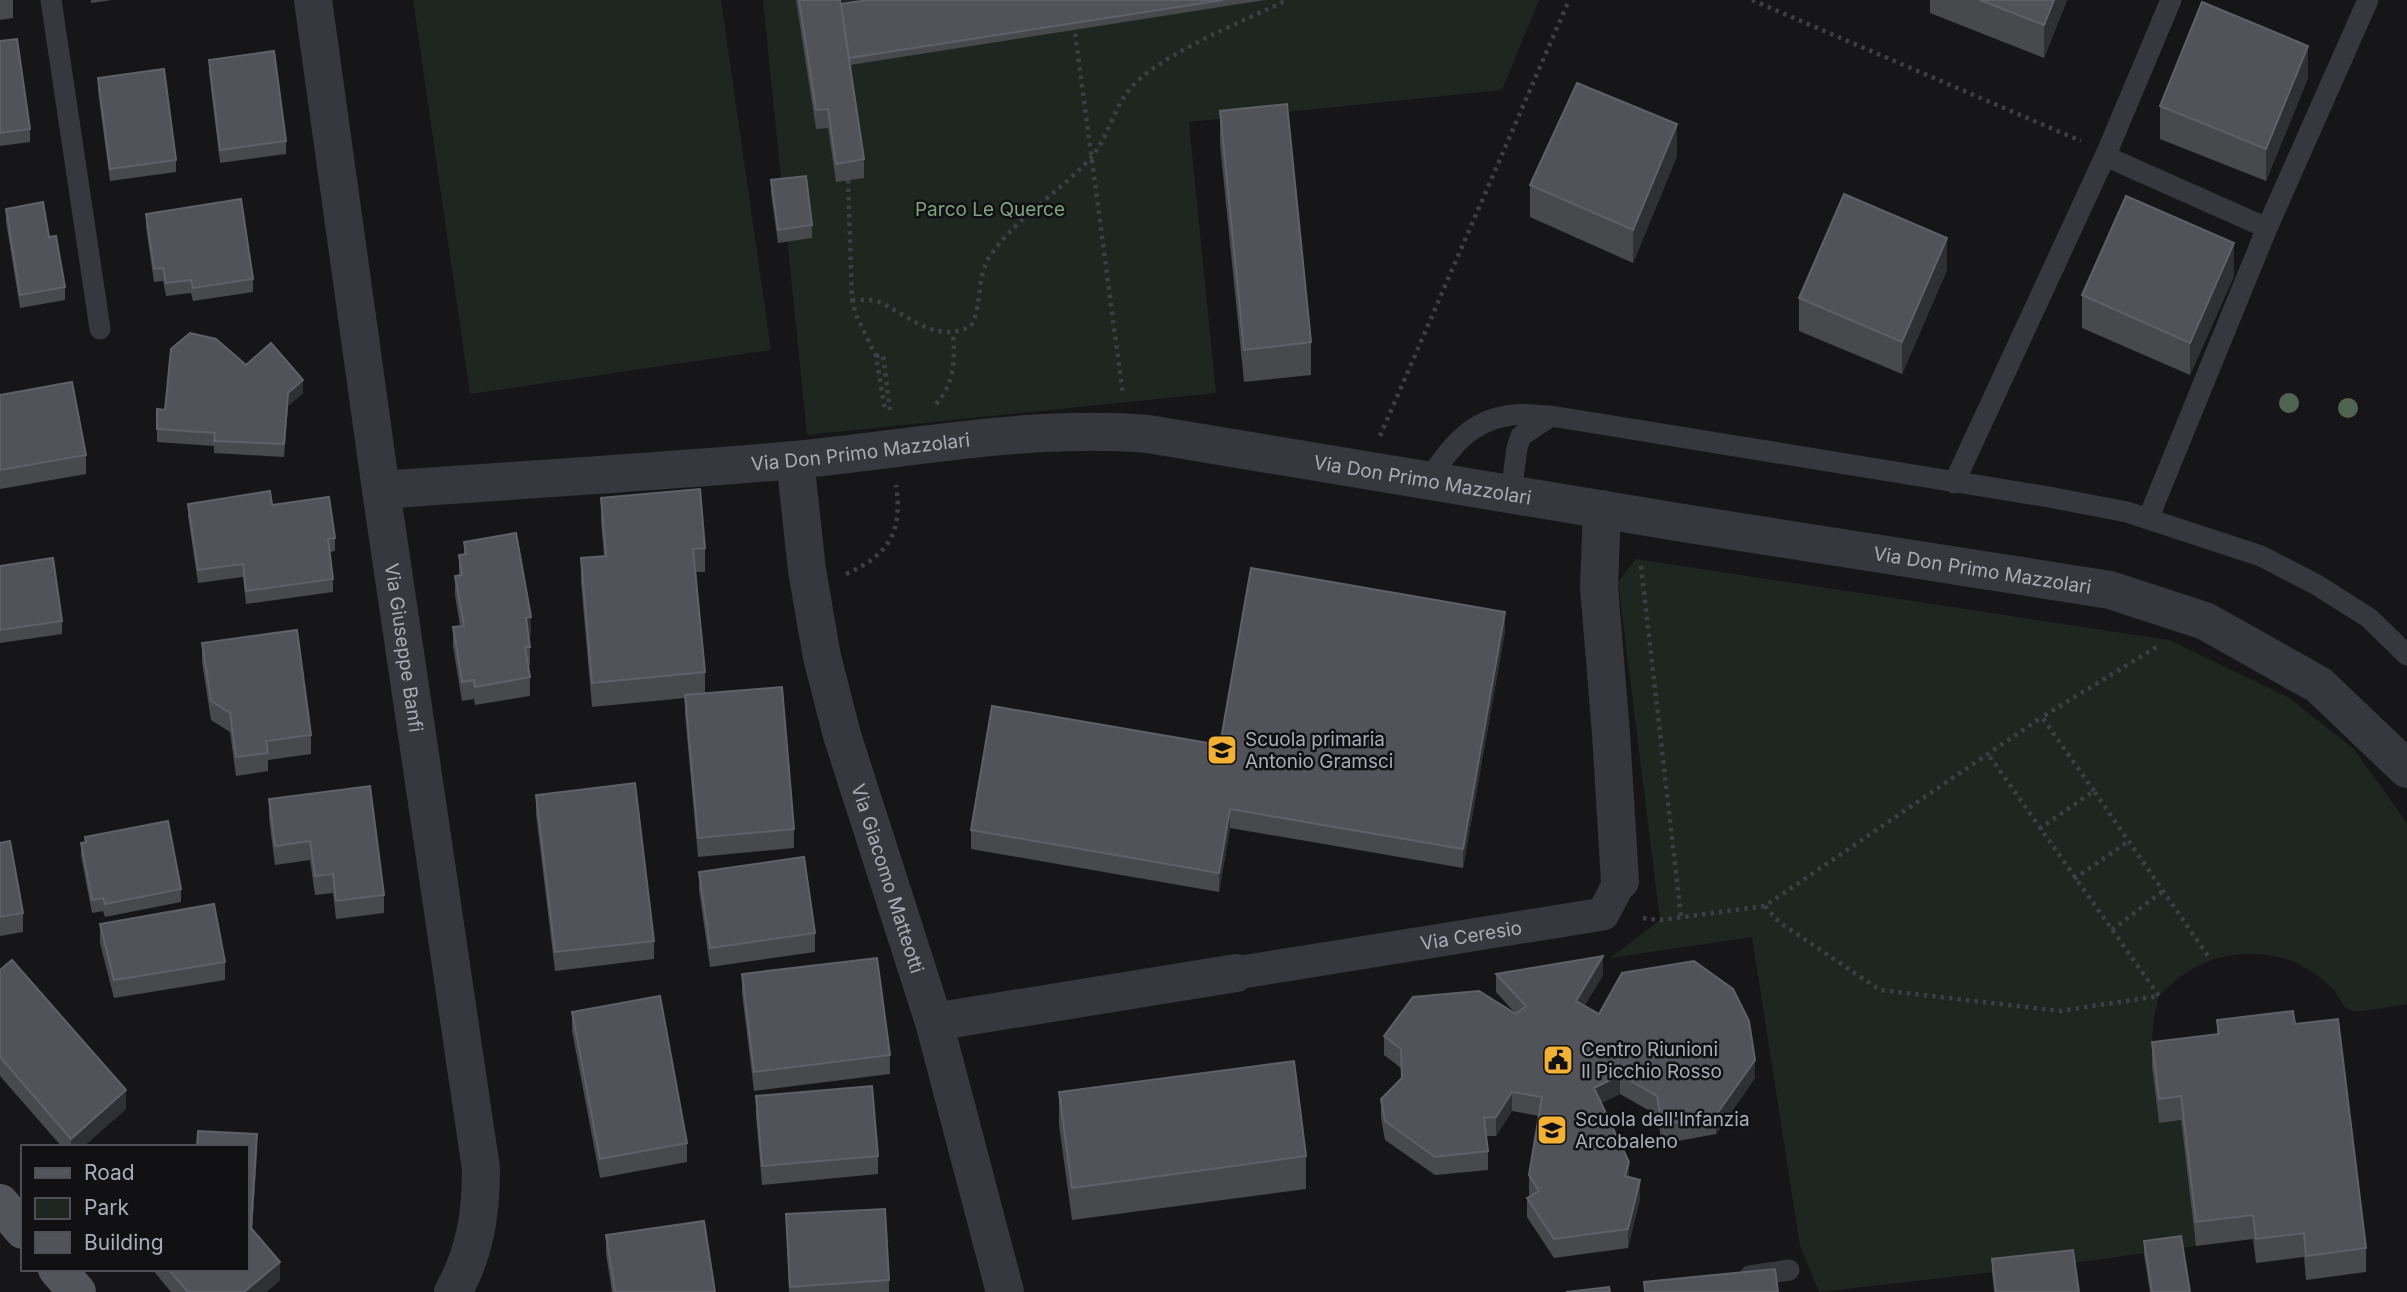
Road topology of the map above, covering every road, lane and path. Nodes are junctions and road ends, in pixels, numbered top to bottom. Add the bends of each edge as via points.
1 (51, 0) edge
2 (313, 0) edge
3 (1287, 0) edge
4 (1569, 0) edge
5 (1752, 0) edge
6 (2171, 0) edge
7 (2368, 0) edge
8 (1072, 14) edge
9 (2106, 154) junction
10 (1091, 158) junction
11 (848, 180) edge
12 (2267, 229) junction
13 (852, 300) junction
14 (100, 329) dead end
15 (953, 332) junction
16 (876, 356) junction
17 (878, 363) dead end
18 (1124, 406) dead end
19 (890, 410) dead end
20 (930, 411) dead end
21 (1551, 416) junction
22 (795, 460) junction
23 (1365, 468) junction
24 (1429, 480) junction
25 (1954, 483) junction
26 (381, 490) junction
27 (1511, 493) junction
28 (900, 508) dead end
29 (1602, 509) junction
30 (2148, 519) junction
31 (1641, 564) dead end
32 (811, 598) junction
33 (2164, 642) dead end
34 (2407, 655) edge
35 (2042, 717) junction
36 (1987, 754) junction
37 (2407, 769) edge
38 (2094, 791) junction
39 (2039, 829) junction
40 (2129, 841) junction
41 (2074, 879) junction
42 (2163, 891) junction
43 (1612, 898) junction
44 (1765, 906) junction
45 (1681, 917) junction
46 (2112, 930) junction
47 (2210, 959) dead end
48 (1236, 973) joint
49 (934, 1022) junction
50 (0, 1203) edge
51 (21, 1228) edge
52 (1789, 1270) dead end
53 (59, 1271) edge
54 (1736, 1278) edge
55 (77, 1292) edge
56 (453, 1292) edge
57 (1005, 1292) edge

1 - 14 lane
2 - 26 street, Via Giuseppe Banfi
3 - 10 path via 1163,61 1127,92
4 - 23 path
5 - 9 path
6 - 9 lane
7 - 12 lane
8 - 10 path
9 - 12 lane
9 - 25 lane
10 - 15 path via 1000,241 986,263 973,323
10 - 18 path
11 - 13 path
12 - 30 lane
13 - 15 path via 877,302 937,332
13 - 16 path
15 - 20 path via 952,379
16 - 17 path
16 - 19 path via 883,355
21 - 24 lane via 1513,415 1480,424 1455,442
21 - 25 lane
21 - 27 lane via 1521,436
22 - 23 street, Via Don Primo Mazzolari via 1043,433 1126,432
22 - 26 street, Via Don Primo Mazzolari
22 - 32 street, Via Giacomo Matteotti
23 - 24 street, Via Don Primo Mazzolari
24 - 27 street, Via Don Primo Mazzolari
25 - 30 lane via 2049,497
26 - 56 street, Via Giuseppe Banfi via 481,1170 477,1231
27 - 29 street, Via Don Primo Mazzolari
28 - 32 path via 894,531 875,558 832,580
29 - 37 street, Via Don Primo Mazzolari via 2110,590 2205,621 2319,685
29 - 43 street via 1599,587 1611,734
30 - 34 lane via 2261,556 2317,584 2369,618
31 - 45 path
32 - 49 street, Via Giacomo Matteotti via 842,735
33 - 35 path
35 - 36 path
35 - 38 path
36 - 39 path
36 - 44 path
38 - 39 path
38 - 40 path
39 - 41 path
40 - 41 path
40 - 42 path
41 - 46 path
42 - 46 path
42 - 47 path
43 - 45 path via 1660,920
43 - 48 street, Via Ceresio
44 - 45 path
44 - 46 path via 1779,922 1880,990 2060,1011 2159,996
48 - 49 street, Via Ceresio
49 - 57 street, Via Giacomo Matteotti
50 - 51 main road
52 - 54 lane
53 - 55 main road

